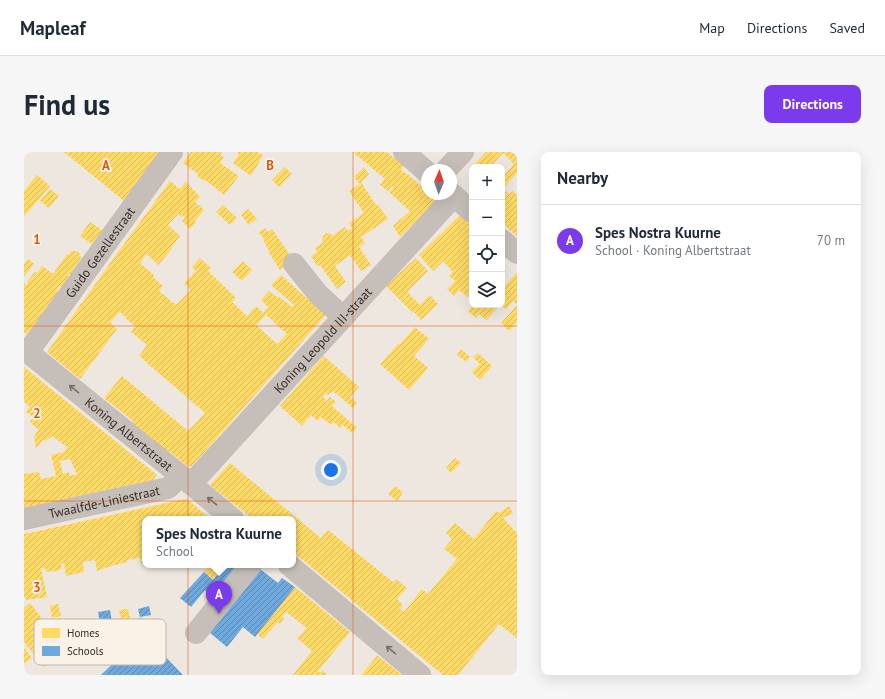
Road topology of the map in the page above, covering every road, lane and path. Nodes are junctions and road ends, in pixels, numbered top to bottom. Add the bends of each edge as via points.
1 (172, 152) edge
2 (404, 152) edge
3 (463, 152) edge
4 (452, 164) edge
5 (421, 167) edge
6 (457, 198) edge
7 (447, 200) edge
8 (469, 209) edge
9 (505, 243) edge
10 (517, 253) edge
11 (294, 264) dead end
12 (343, 317) junction
13 (26, 350) edge
14 (186, 480) junction
15 (229, 516) edge
16 (24, 519) edge
17 (249, 568) edge
18 (293, 568) edge
19 (196, 634) dead end
20 (420, 675) edge

1 - 13 street, Guido Gezellestraat
2 - 5 street
3 - 4 street
6 - 8 street
7 - 12 street, Koning Leopold III-straat
9 - 10 street
11 - 12 street via 318,294
12 - 14 street, Koning Leopold III-straat
14 -> 13 street, Koning Albertstraat
15 -> 14 street, Koning Albertstraat
14 - 16 street, Twaalfde-Liniestraat via 168,488
17 - 19 street
20 -> 18 street

